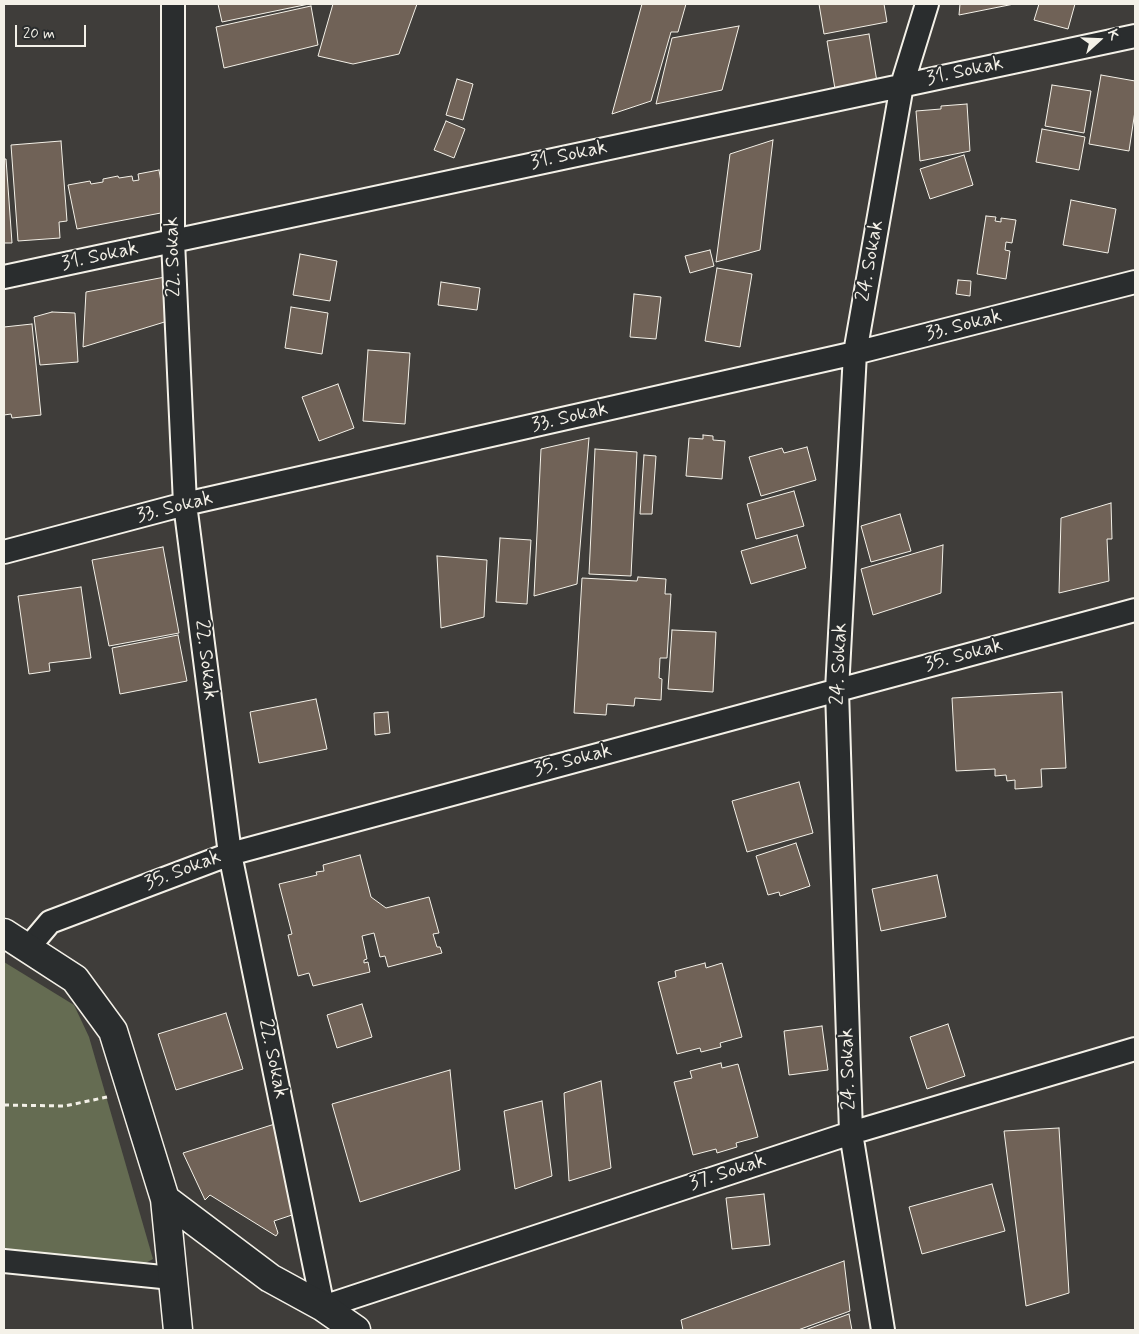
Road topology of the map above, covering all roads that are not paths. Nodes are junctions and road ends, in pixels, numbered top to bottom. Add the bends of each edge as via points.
1 (173, 4) edge
2 (927, 4) edge
3 (1135, 36) edge
4 (902, 85) junction
5 (172, 241) junction
6 (4, 277) edge
7 (1135, 282) edge
8 (855, 353) junction
9 (185, 504) junction
10 (4, 552) edge
11 (1135, 610) edge
12 (837, 690) junction
13 (230, 854) junction
14 (4, 933) edge
15 (28, 948) junction
16 (1135, 1049) edge
17 (852, 1133) junction
18 (165, 1199) junction
19 (4, 1261) edge
20 (172, 1278) junction
21 (323, 1307) junction
22 (178, 1330) edge
23 (356, 1330) edge
24 (883, 1330) edge

1 - 5 street, 22. Sokak
2 - 4 street, 24. Sokak
3 - 4 street, 31. Sokak
4 - 5 street, 31. Sokak
4 - 8 street, 24. Sokak
5 - 6 street, 31. Sokak
5 - 9 street, 22. Sokak
7 - 8 street, 33. Sokak
8 - 9 street, 33. Sokak
8 - 12 street, 24. Sokak
9 - 10 street, 33. Sokak
9 - 13 street, 22. Sokak
11 - 12 street, 35. Sokak
12 - 13 street, 35. Sokak
12 - 17 street, 24. Sokak
13 - 15 street, 35. Sokak via 50,922
13 - 21 street, 22. Sokak
14 - 15 main road
15 - 18 main road via 75,979 114,1031
16 - 17 street, 37. Sokak
17 - 21 street, 37. Sokak
17 - 24 street, 24. Sokak
18 - 20 main road
18 - 21 main road via 270,1278
19 - 20 street
20 - 22 main road
21 - 23 main road

